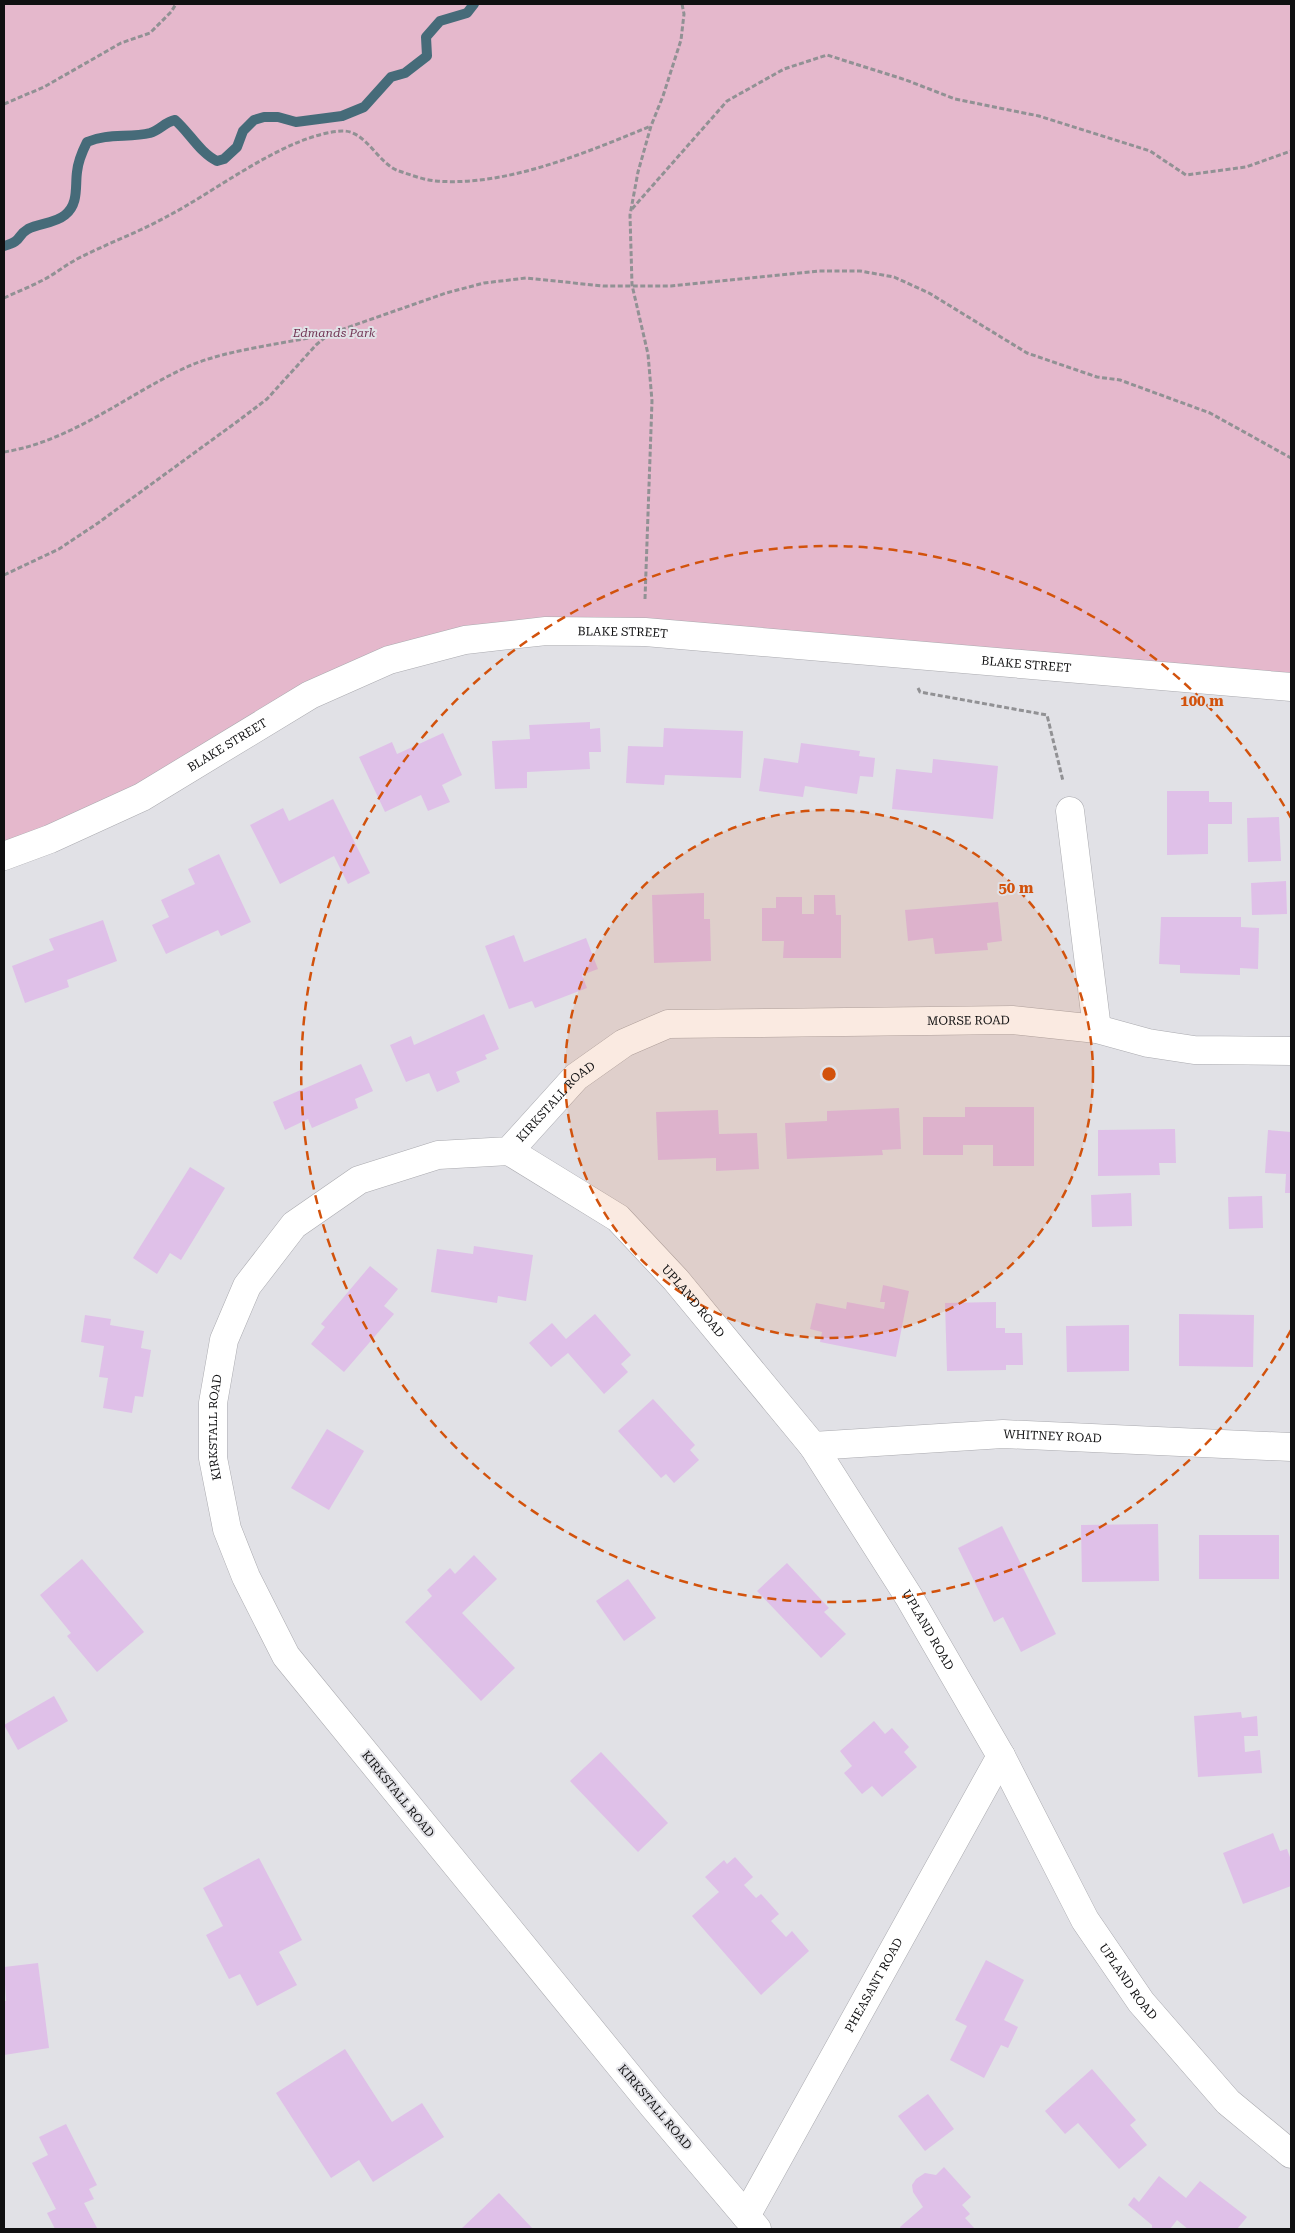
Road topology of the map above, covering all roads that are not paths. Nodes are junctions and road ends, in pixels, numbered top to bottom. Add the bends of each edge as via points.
1 (1291, 688) edge
2 (1070, 811) road end
3 (4, 856) edge
4 (839, 1022) joint
5 (1097, 1029) junction
6 (1291, 1051) edge
7 (509, 1151) junction
8 (813, 1446) junction
9 (1291, 1448) edge
10 (1001, 1756) junction
11 (1291, 2154) edge
12 (752, 2223) edge

1 - 3 street, BLAKE STREET via 645,632 546,631 465,640 389,660 310,695 142,796 50,839
2 - 5 street
4 - 5 street, MORSE ROAD via 1012,1020
4 - 7 street, KIRKSTALL ROAD via 668,1024 624,1043 576,1077
5 - 6 street, MORSE ROAD via 1148,1043 1194,1050
7 - 8 street, UPLAND ROAD via 618,1218 676,1280
7 - 12 street, KIRKSTALL ROAD via 438,1155 359,1180 294,1225 247,1286 224,1340 213,1402 213,1458 227,1529 246,1577 286,1656
8 - 9 street, WHITNEY ROAD via 1003,1434
8 - 10 street, UPLAND ROAD via 909,1597
10 - 11 street, UPLAND ROAD via 1086,1920 1141,2002 1228,2102
10 - 12 street, PHEASANT ROAD

